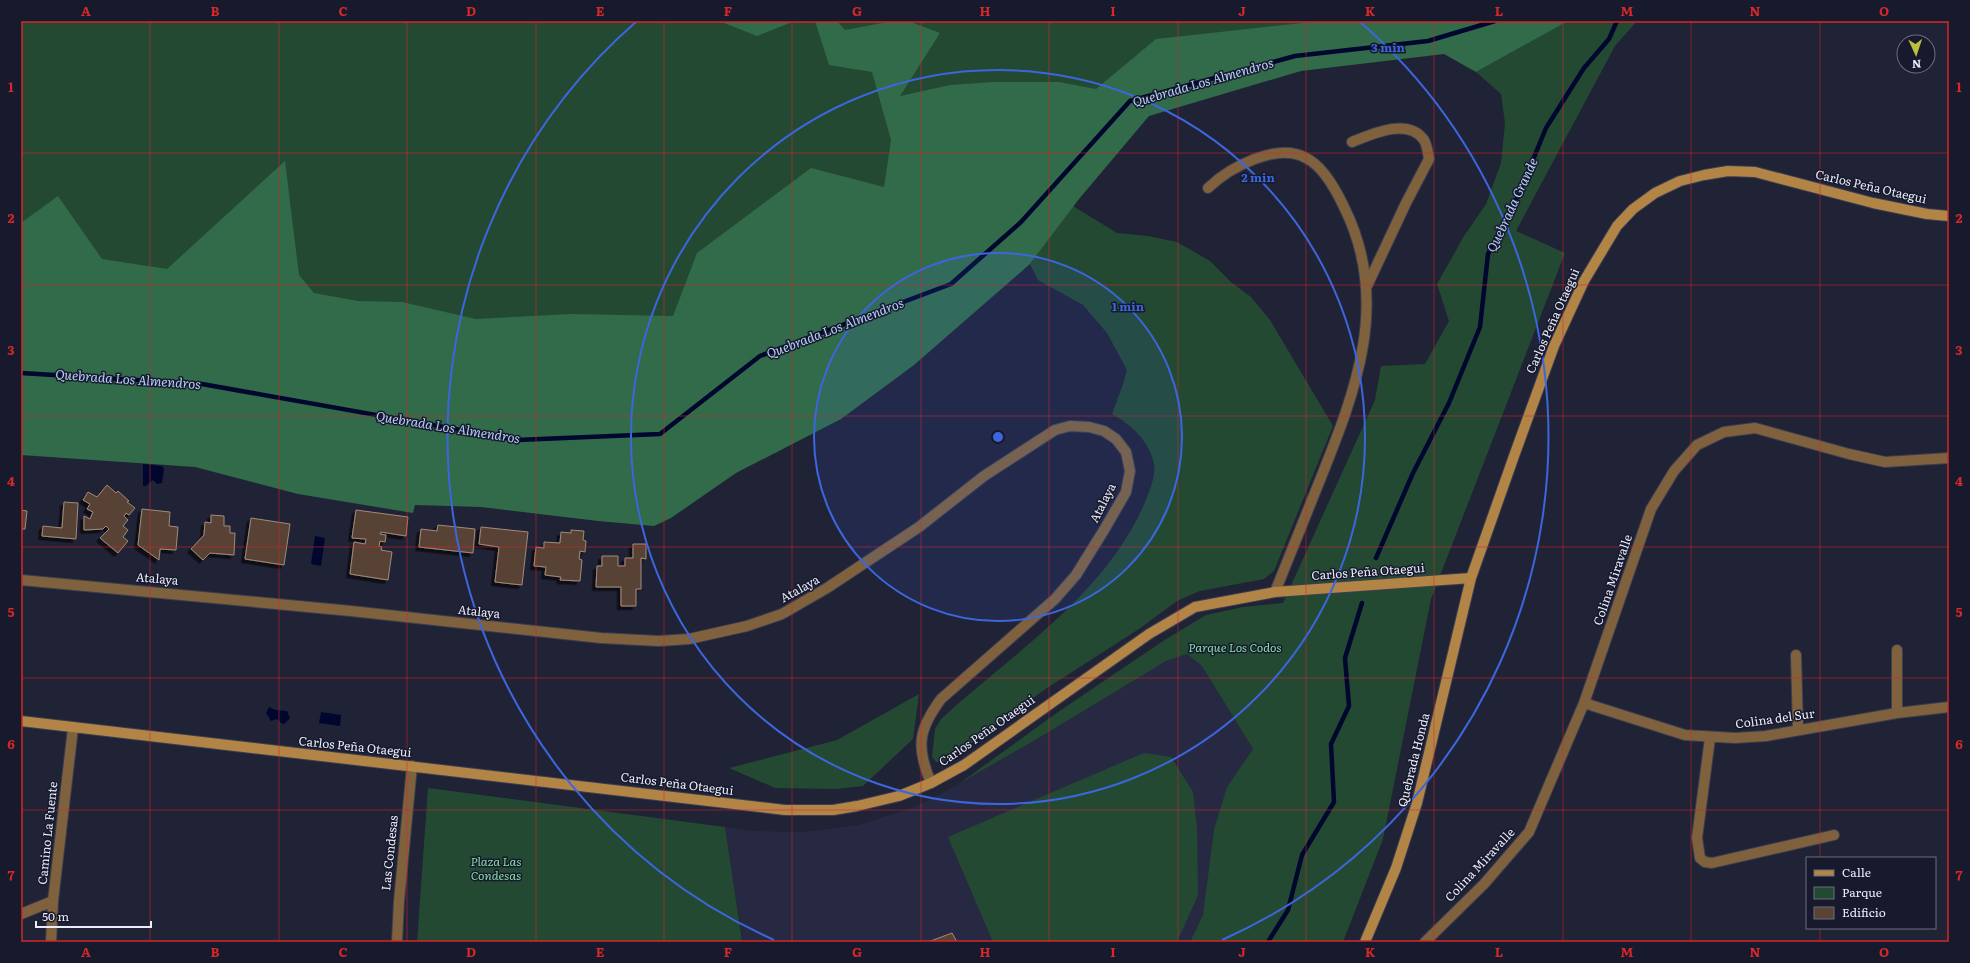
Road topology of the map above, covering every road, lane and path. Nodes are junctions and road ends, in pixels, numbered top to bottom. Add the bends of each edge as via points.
1 (1352, 142) dead end
2 (1208, 188) dead end
3 (1949, 216) edge
4 (1367, 286) junction
5 (1949, 458) edge
6 (1471, 578) junction
7 (21, 580) edge
8 (1275, 592) junction
9 (1897, 650) dead end
10 (1796, 656) dead end
11 (1584, 703) junction
12 (1949, 708) edge
13 (1897, 713) junction
14 (21, 721) edge
15 (73, 728) junction
16 (1798, 730) junction
17 (1710, 738) junction
18 (412, 766) junction
19 (931, 783) junction
20 (1834, 835) dead end
21 (53, 901) junction
22 (21, 914) edge
23 (51, 942) edge
24 (397, 942) edge
25 (1364, 942) edge
26 (1425, 942) edge

1 - 4 street via 1378,131 1415,131 1425,141 1429,159
2 - 4 street via 1231,170 1263,156 1284,152 1301,155 1316,162 1353,225
3 - 6 street, Carlos Peña Otaegui via 1873,203 1755,172 1728,171 1680,181 1655,193 1633,209 1602,247 1554,346
4 - 8 street via 1360,364 1346,414
5 - 11 street, Colina Miravalle via 1885,462 1755,428 1724,432 1697,445 1674,471 1651,509
6 - 8 street, Carlos Peña Otaegui
6 - 25 street, Quebrada Honda via 1417,803 1396,868
7 - 19 street, Atalaya via 343,610 601,638 659,641 689,639 747,626 782,614 827,588 919,527 984,476 1055,430 1070,426 1104,431 1116,439 1126,452 1130,471 1126,492 1076,575 1055,599 941,699 928,717 922,733 921,747
8 - 19 street, Carlos Peña Otaegui via 1195,607 1149,634 974,758
9 - 13 street
10 - 16 street
11 - 17 street, Colina del Sur via 1685,735
11 - 26 street, Colina Miravalle via 1529,832 1484,884
12 - 13 street, Colina del Sur
13 - 16 street, Colina del Sur
14 - 15 street, Carlos Peña Otaegui
15 - 18 street, Carlos Peña Otaegui
15 - 21 street, Camino La Fuente
16 - 17 street, Colina del Sur via 1766,736
17 - 20 street via 1697,838 1700,858 1712,863
18 - 19 street, Carlos Peña Otaegui via 809,811 833,810 881,801
18 - 24 street, Las Condesas
21 - 22 street
21 - 23 street, Camino La Fuente

